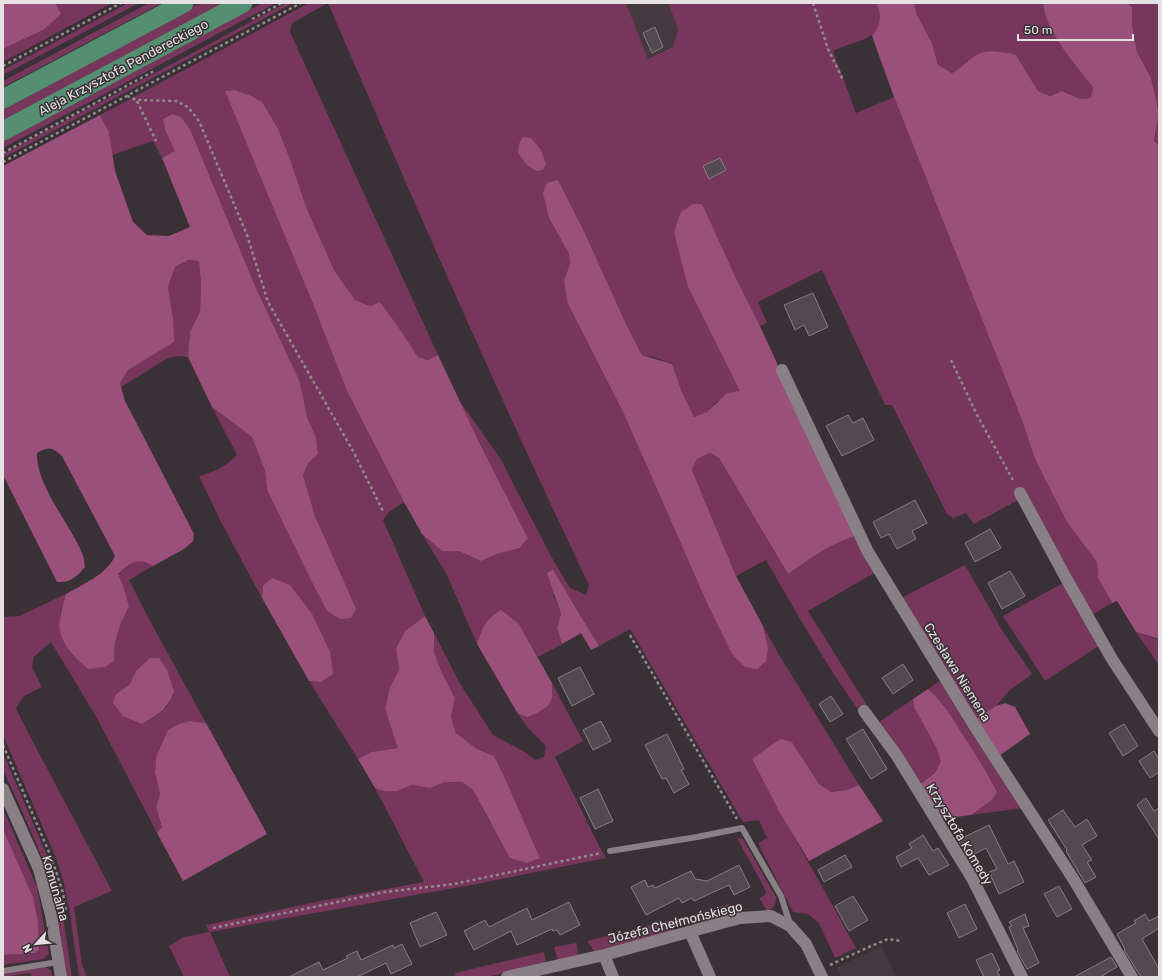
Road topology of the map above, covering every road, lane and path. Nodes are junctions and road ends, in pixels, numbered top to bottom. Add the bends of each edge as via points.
1 (121, 3) edge
2 (184, 3) edge
3 (243, 3) edge
4 (282, 3) edge
5 (300, 3) edge
6 (813, 3) edge
7 (249, 21) dead end
8 (3, 66) edge
9 (154, 71) dead end
10 (843, 80) dead end
11 (127, 96) junction
12 (3, 99) edge
13 (137, 100) junction
14 (3, 131) edge
15 (156, 141) dead end
16 (3, 153) edge
17 (3, 162) edge
18 (951, 360) dead end
19 (782, 370) dead end
20 (1020, 493) joint
21 (384, 513) dead end
22 (630, 635) dead end
23 (864, 711) dead end
24 (1159, 731) edge
25 (3, 789) edge
26 (742, 828) junction
27 (610, 851) joint
28 (790, 926) junction
29 (213, 928) dead end
30 (690, 932) junction
31 (901, 941) dead end
32 (604, 955) junction
33 (58, 962) junction
34 (557, 966) junction
35 (3, 971) edge
36 (821, 974) edge
37 (61, 977) edge
38 (507, 977) edge
39 (562, 977) edge
40 (613, 977) edge
41 (710, 977) edge
42 (1022, 977) edge
43 (1132, 977) edge

1 - 8 path
2 - 12 main road
3 - 14 main road, Aleja Krzysztofa Pendereckiego
4 - 7 path
5 - 11 path
6 - 10 path via 828,50
9 - 16 path
11 - 13 path
11 - 17 path
13 - 15 path
13 - 21 path via 176,101 188,107 199,121 247,235 268,302 353,451
18 - 20 path via 977,415
19 - 43 street, Czesława Niemena via 868,552
20 - 24 street via 1112,660
22 - 26 path
23 - 42 street, Krzysztofa Komedy via 897,756 972,878
25 - 33 street, Komunalna via 39,869 51,915
26 - 27 lane
26 - 28 lane via 781,896
27 - 29 path via 454,884 384,892
28 - 30 street, Józefa Chełmońskiego via 771,916 740,918
28 - 36 street, Józefa Chełmońskiego via 806,944
30 - 32 street, Józefa Chełmońskiego
30 - 41 street
31 - 36 path via 888,939 869,946
32 - 34 street, Józefa Chełmońskiego
32 - 40 street
33 - 35 lane
33 - 37 street, Komunalna
34 - 38 street, Józefa Chełmońskiego
34 - 39 street

